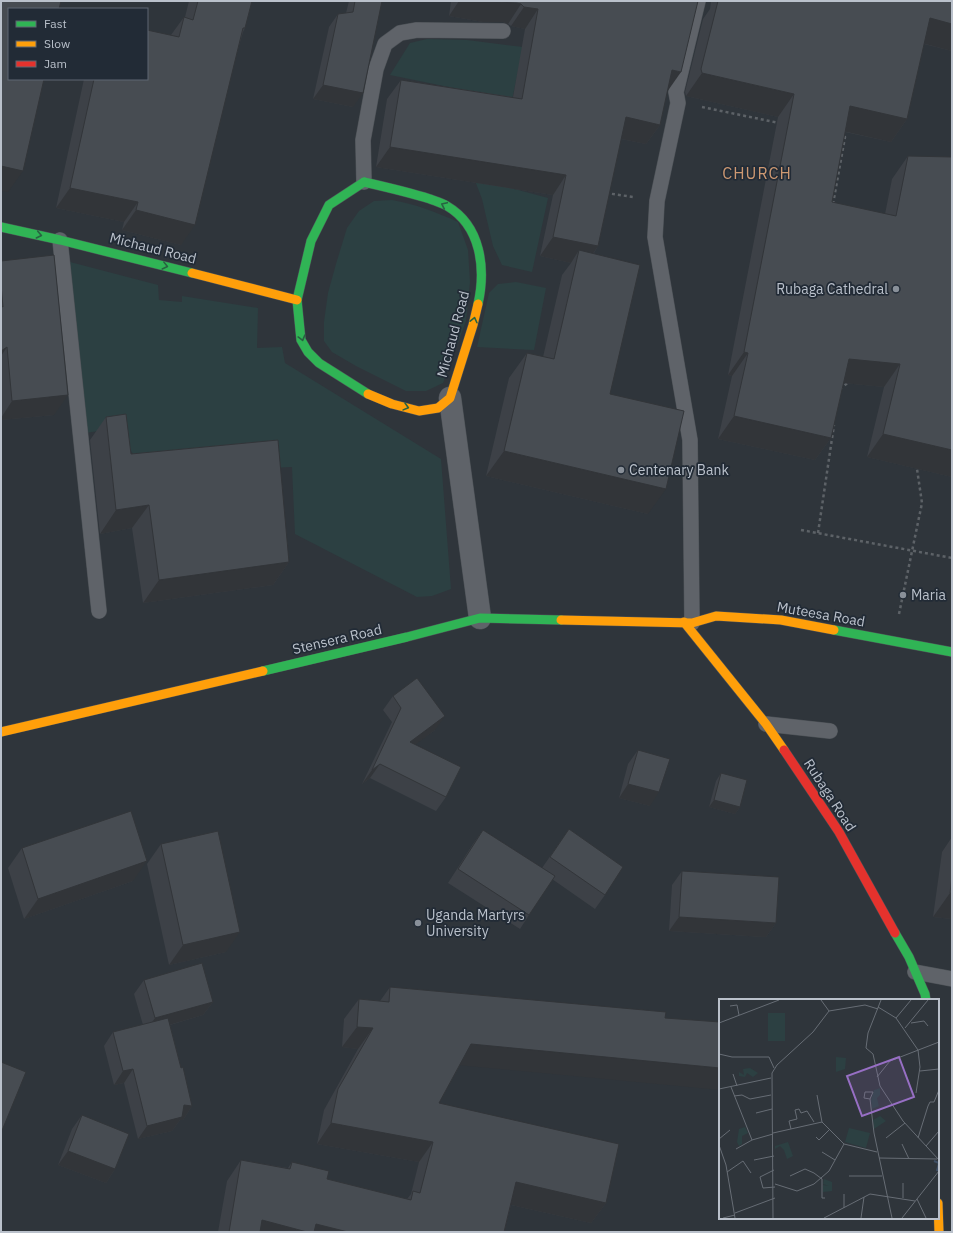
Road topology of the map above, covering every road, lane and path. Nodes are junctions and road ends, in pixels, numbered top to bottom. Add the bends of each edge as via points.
1 (698, 1) edge
2 (503, 31) dead end
3 (678, 102) junction
4 (785, 124) dead end
5 (838, 135) edge
6 (364, 182) junction
7 (601, 192) edge
8 (657, 201) junction
9 (833, 207) edge
10 (1, 227) edge
11 (60, 240) junction
12 (297, 300) junction
13 (856, 377) edge
14 (839, 390) edge
15 (450, 398) junction
16 (834, 420) edge
17 (918, 469) edge
18 (800, 530) dead end
19 (818, 533) junction
20 (912, 550) junction
21 (952, 558) edge
22 (99, 612) dead end
23 (480, 618) junction
24 (688, 622) junction
25 (894, 641) junction
26 (952, 652) edge
27 (766, 724) junction
28 (830, 731) dead end
29 (1, 732) edge
30 (915, 972) junction
31 (952, 979) edge
32 (926, 999) edge
33 (939, 1218) edge
34 (940, 1232) edge

1 - 3 lane via 676,92
2 - 6 lane via 417,30 400,33 385,44 376,69 362,140
3 - 4 path
3 - 8 lane
5 - 9 path via 845,137
6 - 12 street, Michaud Road via 329,205 311,241
15 -> 6 street, Michaud Road via 481,291 480,250 471,229 446,205
7 - 8 path
8 - 24 lane via 655,237 690,440
10 -> 11 street, Michaud Road
11 -> 12 street, Michaud Road
11 - 22 lane
12 -> 15 street, Michaud Road via 301,340 308,352 319,363 364,392 392,404 420,411 438,408
13 - 14 path
15 - 23 street
16 - 19 path
17 - 20 path via 922,503
18 - 19 path
19 - 20 path
20 - 21 path
20 - 25 path
23 - 24 street, Stensera Road
23 - 29 street, Stensera Road
24 - 25 street, Muteesa Road via 716,616 782,620
24 - 27 street, Rubaga Road
25 - 26 street, Muteesa Road
27 - 28 lane
27 - 30 street, Rubaga Road via 839,832
30 - 31 lane
30 - 32 street, Rubaga Road
33 - 34 street

